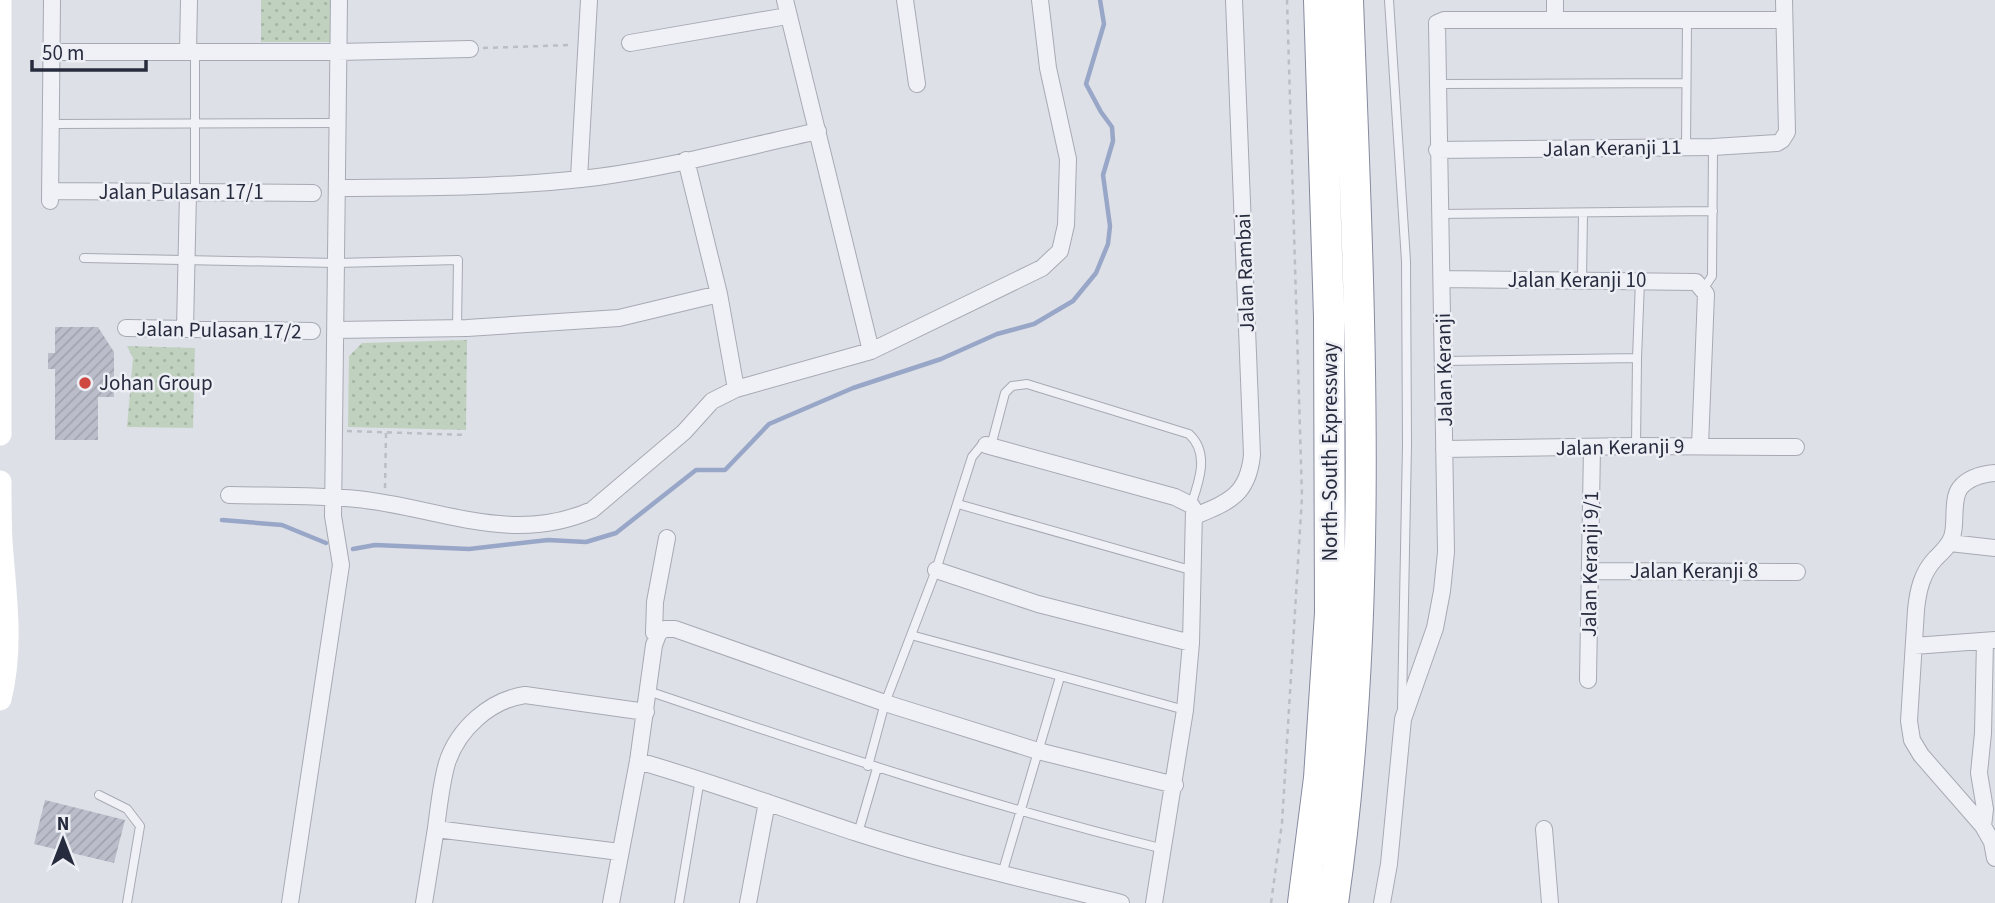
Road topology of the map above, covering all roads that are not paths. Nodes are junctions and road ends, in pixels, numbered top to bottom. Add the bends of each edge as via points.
1 (1, 0) edge
2 (52, 0) edge
3 (189, 0) edge
4 (339, 0) edge
5 (589, 0) edge
6 (905, 0) edge
7 (1040, 0) edge
8 (1234, 0) edge
9 (1319, 0) edge
10 (1348, 0) edge
11 (1389, 0) edge
12 (1555, 0) edge
13 (1784, 0) edge
14 (786, 8) edge
15 (1555, 19) junction
16 (1686, 19) junction
17 (1784, 20) junction
18 (629, 43) dead end
19 (470, 49) road end
20 (51, 52) junction
21 (191, 52) junction
22 (338, 52) junction
23 (1686, 83) junction
24 (917, 84) dead end
25 (1436, 84) junction
26 (337, 123) junction
27 (51, 124) junction
28 (195, 124) junction
29 (817, 131) junction
30 (1713, 147) junction
31 (1686, 148) junction
32 (1437, 150) junction
33 (686, 160) junction
34 (0, 174) edge
35 (579, 178) junction
36 (337, 188) junction
37 (191, 192) junction
38 (313, 193) dead end
39 (1713, 211) junction
40 (1583, 213) junction
41 (1440, 214) junction
42 (84, 258) dead end
43 (187, 259) junction
44 (336, 263) junction
45 (1443, 279) junction
46 (1582, 279) junction
47 (1640, 280) junction
48 (1705, 291) junction
49 (719, 294) junction
50 (126, 328) dead end
51 (462, 328) junction
52 (185, 329) junction
53 (335, 330) junction
54 (312, 331) dead end
55 (871, 351) junction
56 (1637, 358) junction
57 (1444, 361) junction
58 (736, 389) junction
59 (0, 434) edge
60 (989, 445) junction
61 (1636, 446) junction
62 (1700, 446) junction
63 (1592, 447) junction
64 (1796, 447) dead end
65 (1444, 449) junction
66 (1995, 473) edge
67 (0, 482) edge
68 (229, 495) dead end
69 (333, 498) junction
70 (958, 504) junction
71 (1193, 510) junction
72 (667, 538) dead end
73 (0, 543) edge
74 (1950, 543) junction
75 (1995, 548) edge
76 (936, 569) junction
77 (1194, 571) junction
78 (1590, 571) junction
79 (1797, 572) dead end
80 (659, 632) junction
81 (911, 635) junction
82 (1990, 641) edge
83 (1191, 643) junction
84 (1914, 646) junction
85 (1060, 677) junction
86 (1588, 680) dead end
87 (648, 691) junction
88 (0, 699) edge
89 (885, 704) junction
90 (1185, 710) junction
91 (646, 712) junction
92 (1403, 719) junction
93 (1038, 751) junction
94 (638, 761) junction
95 (872, 767) junction
96 (700, 779) junction
97 (1175, 785) junction
98 (99, 795) dead end
99 (767, 802) junction
100 (1990, 809) edge
101 (1021, 812) junction
102 (1983, 826) junction
103 (436, 829) junction
104 (1545, 829) dead end
105 (858, 833) junction
106 (1164, 849) junction
107 (620, 852) junction
108 (1995, 858) edge
109 (1002, 874) junction
110 (127, 903) edge
111 (290, 903) edge
112 (424, 903) edge
113 (611, 903) edge
114 (679, 903) edge
115 (748, 903) edge
116 (1121, 903) edge
117 (1154, 903) edge
118 (1303, 903) edge
119 (1333, 903) edge
120 (1382, 903) edge
121 (1550, 903) edge

1 - 34 main road
2 - 20 street
3 - 21 street
4 - 22 street
5 - 35 street
6 - 24 street
7 - 55 street via 1048,68 1068,159 1066,225 1060,251 1042,268
8 - 71 street, Jalan Rambai via 1252,455 1241,491 1217,507
9 - 118 highway, North–South Expressway via 1329,317 1330,613 1319,778
10 - 119 highway, North–South Expressway via 1360,349 1359,622
11 - 92 lane via 1406,261
12 - 15 street
13 - 17 street
14 - 18 street
14 - 29 street
15 - 16 street
15 - 25 street, Jalan Keranji via 1440,21 1436,27
16 - 17 street
16 - 23 lane
17 - 30 street, Jalan Keranji 11 via 1785,136 1769,144
19 - 22 street
20 - 21 street
20 - 27 street
21 - 22 street
21 - 28 lane
22 - 26 street
23 - 25 lane
23 - 31 lane
25 - 32 street, Jalan Keranji
26 - 28 lane
26 - 36 street
27 - 28 lane
27 - 37 street, Jalan Pulasan 17/1 via 50,196
28 - 37 lane
29 - 33 street
29 - 55 street
30 - 31 street, Jalan Keranji 11
30 - 39 lane
31 - 32 street, Jalan Keranji 11
32 - 41 street, Jalan Keranji
33 - 35 street
33 - 49 street
34 - 59 main road
35 - 36 street via 469,187
36 - 44 street
37 - 38 street, Jalan Pulasan 17/1
37 - 43 street
39 - 40 lane
39 - 48 lane via 1712,276
40 - 41 lane
40 - 46 lane
41 - 45 street, Jalan Keranji
42 - 43 lane
43 - 44 lane
43 - 52 street
44 - 51 lane via 458,260
44 - 53 street
45 - 46 street, Jalan Keranji 10
45 - 57 street, Jalan Keranji
46 - 47 street, Jalan Keranji 10
47 - 48 street, Jalan Keranji 10 via 1691,281
47 - 56 lane
48 - 62 street
49 - 51 street via 619,318
49 - 58 street
50 - 52 street, Jalan Pulasan 17/2
51 - 53 street
52 - 54 street, Jalan Pulasan 17/2
53 - 69 street
55 - 58 street
56 - 57 lane
56 - 61 lane
57 - 65 street, Jalan Keranji
58 - 69 street via 712,401 684,432 602,502 574,518 494,525
60 - 70 lane via 981,446 972,457
60 - 71 street via 1175,497
60 - 71 lane via 1005,393 1027,383 1189,434 1201,456
61 - 62 street, Jalan Keranji 9
61 - 63 street, Jalan Keranji 9
62 - 64 street, Jalan Keranji 9
63 - 65 street, Jalan Keranji 9
63 - 78 street, Jalan Keranji 9/1
65 - 92 street, Jalan Keranji via 1442,591 1435,628
66 - 74 street via 1982,474 1960,488
67 - 73 main road
68 - 69 street
69 - 111 street via 339,586
70 - 76 lane
70 - 77 lane
71 - 77 street
72 - 80 street via 653,612 654,633
73 - 88 main road via 9,633
74 - 75 street
74 - 84 street via 1923,576
76 - 81 lane
76 - 83 street via 1038,604
77 - 83 street
78 - 79 street, Jalan Keranji 8
78 - 86 street, Jalan Keranji 9/1
80 - 87 street
80 - 89 street via 675,629
81 - 85 lane
81 - 89 lane
82 - 84 street
82 - 100 street via 1979,773
83 - 90 street
84 - 102 street via 1912,740
85 - 90 lane
85 - 93 lane
87 - 91 street
87 - 95 lane
89 - 93 street
89 - 95 lane
90 - 97 street
91 - 94 street
91 - 103 street via 533,696 500,702 474,720 452,749
92 - 120 street, Jalan Keranji
93 - 97 street
93 - 101 lane
94 - 96 street
94 - 107 street
95 - 101 lane
95 - 105 lane
96 - 99 street
96 - 114 lane
97 - 106 street
98 - 110 lane via 127,809 140,826
99 - 105 street
99 - 115 street
100 - 102 street
101 - 106 lane
101 - 109 lane
102 - 108 street
103 - 107 street
103 - 112 street
104 - 121 street
105 - 109 street
106 - 117 street
107 - 113 street
109 - 116 street

